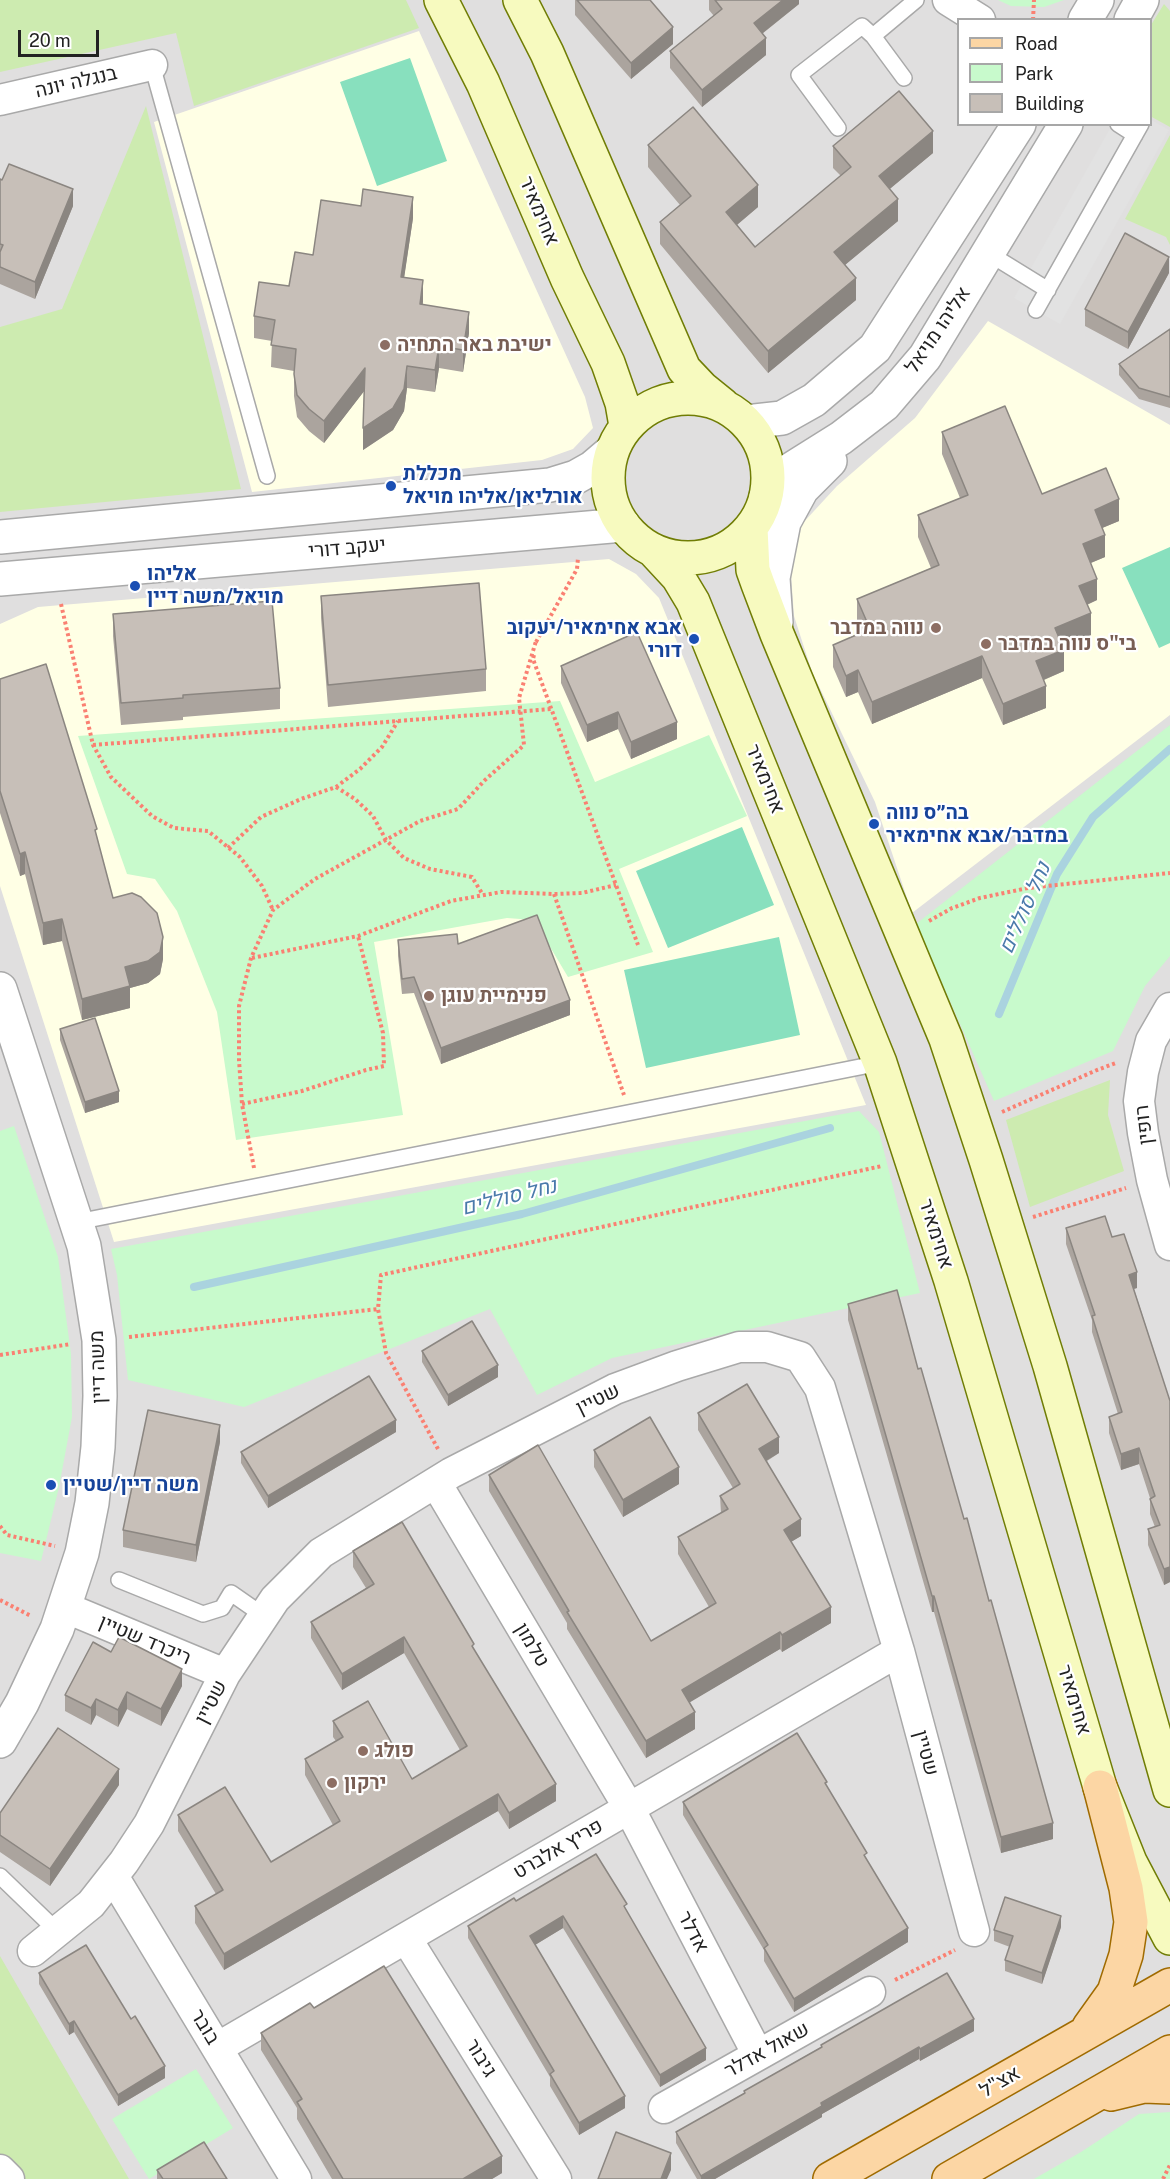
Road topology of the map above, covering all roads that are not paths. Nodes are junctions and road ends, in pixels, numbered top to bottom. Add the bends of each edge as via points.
1 (441, 0) edge
2 (520, 0) edge
3 (916, 0) edge
4 (1097, 0) edge
5 (1086, 18) edge
6 (873, 36) junction
7 (152, 65) joint
8 (904, 78) dead end
9 (0, 100) edge
10 (1065, 126) edge
11 (838, 128) dead end
12 (1012, 130) edge
13 (1138, 130) edge
14 (988, 253) junction
15 (1048, 290) junction
16 (1036, 310) dead end
17 (884, 405) junction
18 (735, 414) junction
19 (619, 438) junction
20 (267, 476) dead end
21 (766, 496) junction
22 (623, 525) junction
23 (751, 528) junction
24 (0, 537) edge
25 (653, 550) junction
26 (2, 580) edge
27 (777, 634) junction
28 (0, 989) edge
29 (1170, 1008) edge
30 (880, 1063) junction
31 (1160, 1195) edge
32 (77, 1222) junction
33 (1170, 1245) edge
34 (444, 1478) junction
35 (119, 1580) dead end
36 (64, 1607) junction
37 (264, 1616) junction
38 (899, 1651) junction
39 (225, 1674) junction
40 (0, 1741) edge
41 (1100, 1787) junction
42 (1170, 1790) edge
43 (629, 1808) junction
44 (0, 1876) edge
45 (113, 1876) junction
46 (57, 1931) junction
47 (974, 1931) road end
48 (406, 1938) junction
49 (1170, 1938) edge
50 (33, 1951) dead end
51 (1170, 1985) edge
52 (870, 1992) road end
53 (1084, 2034) junction
54 (217, 2048) junction
55 (1170, 2052) edge
56 (758, 2055) junction
57 (1170, 2086) edge
58 (1086, 2100) junction
59 (664, 2108) dead end
60 (0, 2170) edge
61 (9, 2179) edge
62 (296, 2179) edge
63 (556, 2179) edge
64 (830, 2179) edge
65 (949, 2179) edge

1 - 19 main road, אחימאיר via 483,83 608,363 622,403
2 - 18 main road via 547,53 684,369
3 - 6 lane
4 - 5 street
6 - 8 lane
6 - 11 lane via 862,26 799,75
7 - 9 street, בנגלה יונה
7 - 20 lane
10 - 14 street, אליהו מויאל
12 - 18 street via 875,348 814,400 782,418
13 - 15 lane
14 - 15 lane
14 - 17 street, אליהו מויאל via 924,357
15 - 16 lane
17 - 21 street, אליהו מויאל via 842,438 790,470
17 - 27 street via 802,489 784,522 773,578
18 - 19 main road via 699,398 672,399 647,409
18 - 21 main road via 761,444 768,470
19 - 22 main road via 608,476 611,502
19 - 24 street via 592,468 550,485
21 - 23 main road
22 - 25 main road
22 - 26 street, יעקב דורי
23 - 25 main road via 735,543 695,558
23 - 27 main road via 753,570
25 - 30 main road, אחימאיר via 678,577 693,602
27 - 42 main road via 946,1039 1053,1378
28 - 32 street, משה דיין
29 - 31 street, רופין via 1151,1041 1139,1101 1143,1133
30 - 32 lane
30 - 41 main road, אחימאיר via 958,1302
31 - 33 street, רופין
32 - 36 street, משה דיין via 99,1340 100,1396 92,1503 82,1553
34 - 37 street, שטיין via 321,1553 275,1599
34 - 38 street, שטיין via 615,1389 677,1366 739,1347 767,1347 800,1357 820,1388
34 - 43 street, טלמון
35 - 37 lane via 203,1614 222,1608 231,1593
36 - 39 street, ריכרד שטיין
36 - 40 street, משה דיין via 22,1703
37 - 39 street, שטיין
38 - 43 street, פריץ אלברט
38 - 47 street, שטיין
39 - 45 street, שטיין via 149,1824
41 - 49 main road, אחימאיר via 1130,1862
41 - 53 main road via 1131,1922 1114,1992
43 - 48 street, פריץ אלברט
43 - 56 street, אדלר
44 - 46 lane
45 - 46 street, שטיין via 91,1904
45 - 54 street, בובר
46 - 50 street, שטיין
48 - 54 street, פריץ אלברט
48 - 63 street, גיבור
51 - 53 main road, אצ"ל
52 - 56 street, שאול אדלר
53 - 64 main road, אצ"ל
54 - 62 street, בובר
55 - 58 main road
56 - 59 street, שאול אדלר
57 - 58 main road via 1144,2086
58 - 65 main road
60 - 61 street

